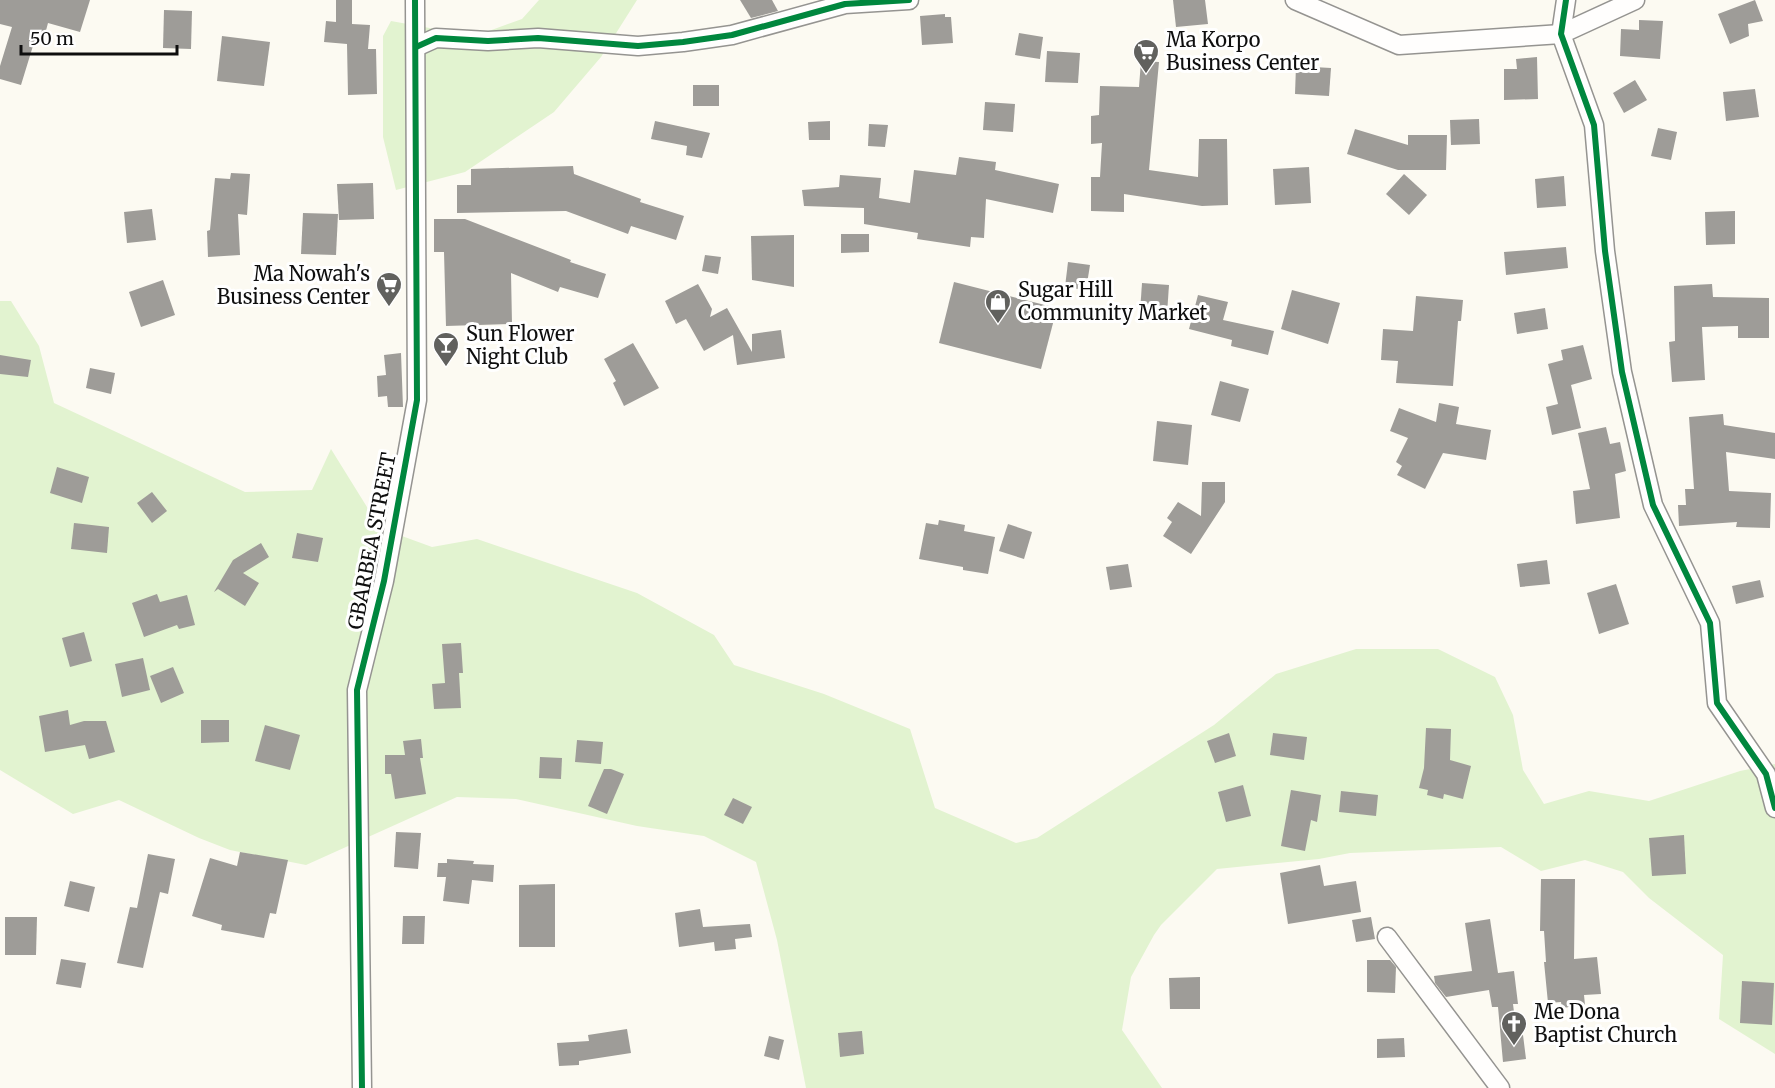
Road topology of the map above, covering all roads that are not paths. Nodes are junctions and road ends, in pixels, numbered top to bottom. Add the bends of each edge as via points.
1 (909, 0) edge
2 (1295, 0) edge
3 (1566, 0) edge
4 (1635, 0) edge
5 (413, 2) edge
6 (1561, 34) junction
7 (416, 47) junction
8 (1775, 808) edge
9 (1387, 937) dead end
10 (362, 1088) edge
11 (1500, 1088) edge

1 - 7 street via 845,4 732,35 683,42 638,46 538,38 436,38
2 - 6 street via 1399,45
3 - 6 street
4 - 6 street
5 - 7 street, GBARBEA STREET
6 - 8 street via 1594,125 1605,251 1622,372 1653,505 1710,623 1717,703 1766,774
7 - 10 street, GBARBEA STREET via 417,400 384,581 357,690
9 - 11 street

